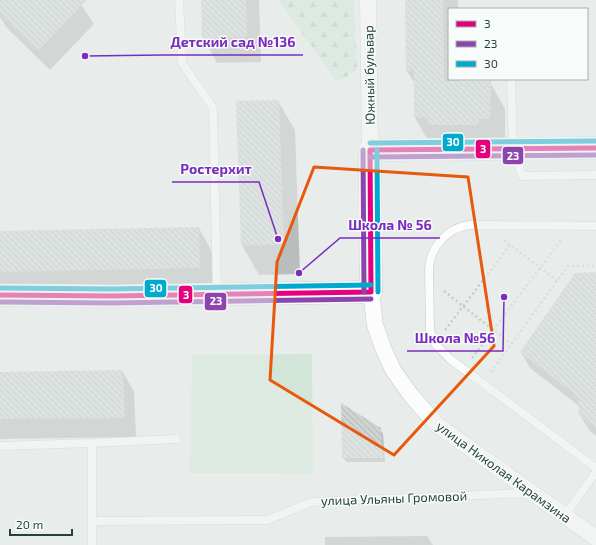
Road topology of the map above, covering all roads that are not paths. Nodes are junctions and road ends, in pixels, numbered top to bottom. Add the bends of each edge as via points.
1 (179, 0) edge
2 (368, 0) edge
3 (511, 80) edge
4 (596, 148) edge
5 (512, 149) junction
6 (370, 150) junction
7 (596, 175) edge
8 (596, 226) edge
9 (371, 292) junction
10 (0, 295) edge
11 (217, 295) junction
12 (176, 439) dead end
13 (92, 443) junction
14 (0, 446) edge
15 (596, 468) edge
16 (596, 472) edge
17 (531, 493) junction
18 (565, 515) junction
19 (92, 521) junction
20 (596, 538) edge
21 (92, 545) edge

1 - 11 lane via 182,63 213,108
2 - 6 street, Южный бульвар
3 - 5 lane
4 - 5 street
5 - 6 street
5 - 7 lane via 522,176
6 - 9 street, улица Николая Карамзина
8 - 15 lane via 460,226 439,243 430,260 429,319 432,338 450,359
9 - 11 street
9 - 17 street, улица Николая Карамзина via 375,326 383,348 393,370 410,394 437,425
10 - 11 street
12 - 13 lane
13 - 14 lane
13 - 19 lane
16 - 18 lane
17 - 18 street, улица Николая Карамзина
17 - 19 lane, улица Ульяны Громовой via 311,502 267,520
18 - 20 street, улица Николая Карамзина
19 - 21 lane

